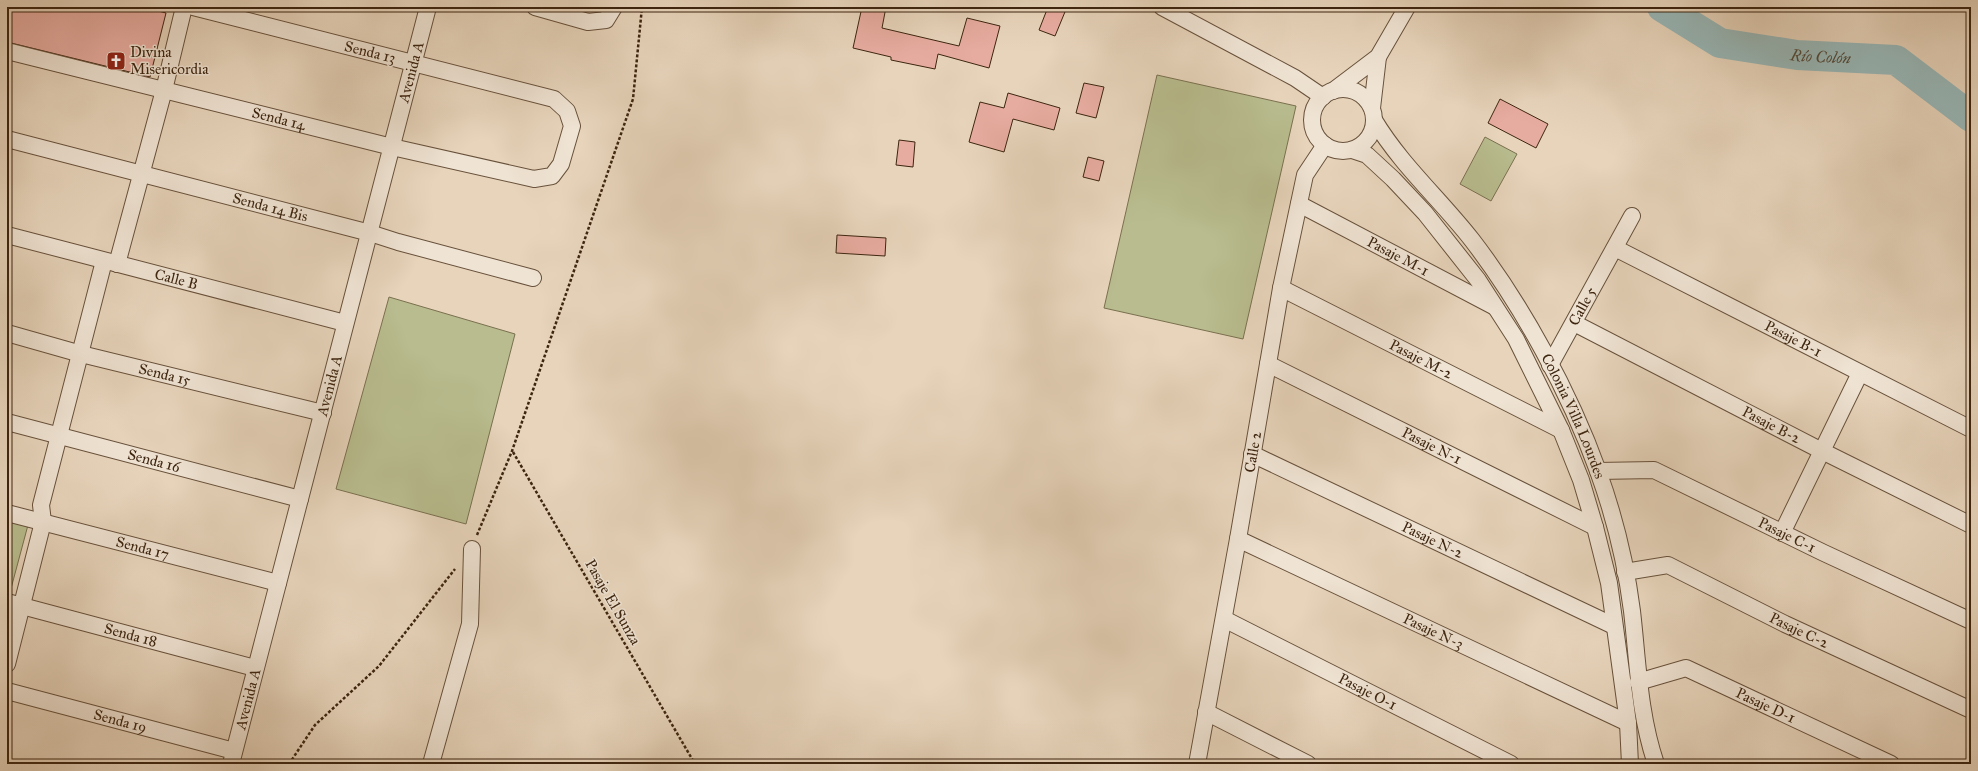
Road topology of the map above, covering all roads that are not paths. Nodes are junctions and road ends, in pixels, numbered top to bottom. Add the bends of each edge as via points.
1 (184, 7) edge
2 (193, 7) edge
3 (428, 7) edge
4 (535, 7) edge
5 (1162, 7) edge
6 (1407, 7) edge
7 (610, 14) edge
8 (7, 51) edge
9 (1378, 57) junction
10 (414, 64) junction
11 (164, 90) junction
12 (1328, 94) junction
13 (1373, 114) junction
14 (7, 139) edge
15 (1325, 145) junction
16 (392, 147) junction
17 (1352, 150) junction
18 (140, 173) junction
19 (552, 176) joint
20 (1299, 204) junction
21 (1632, 216) dead end
22 (370, 233) junction
23 (7, 235) edge
24 (1615, 248) junction
25 (110, 262) junction
26 (533, 278) dead end
27 (1281, 288) junction
28 (1496, 308) junction
29 (345, 323) junction
30 (1574, 323) junction
31 (7, 333) edge
32 (81, 354) junction
33 (1268, 364) junction
34 (1550, 365) junction
35 (1860, 373) junction
36 (323, 413) junction
37 (7, 422) edge
38 (1971, 429) edge
39 (1561, 430) junction
40 (58, 435) junction
41 (1822, 451) junction
42 (1252, 454) junction
43 (1598, 471) junction
44 (300, 499) junction
45 (7, 513) edge
46 (43, 522) junction
47 (1971, 525) edge
48 (1595, 527) junction
49 (1782, 533) junction
50 (1238, 539) junction
51 (472, 549) road end
52 (1626, 572) junction
53 (278, 583) junction
54 (7, 602) edge
55 (23, 606) junction
56 (1224, 619) junction
57 (1971, 621) edge
58 (1614, 626) junction
59 (7, 664) edge
60 (254, 668) junction
61 (1638, 682) junction
62 (7, 691) edge
63 (1971, 710) edge
64 (1206, 712) junction
65 (1628, 723) junction
66 (232, 758) edge
67 (431, 764) edge
68 (1197, 764) edge
69 (1308, 764) edge
70 (1510, 764) edge
71 (1630, 764) edge
72 (1656, 764) edge
73 (1891, 764) edge

1 - 11 street
2 - 10 street, Senda 13
3 - 10 street, Avenida A
4 - 7 street via 588,22
5 - 12 street
6 - 9 street
8 - 11 street, Senda 14
9 - 12 street
9 - 13 street
10 - 16 street, Avenida A
10 - 19 street, Senda 13 via 554,99 568,110 572,126 561,164
11 - 16 street, Senda 14
11 - 18 street
12 - 13 street via 1344,89 1355,92 1365,98
12 - 15 street via 1316,106 1312,116 1317,137
13 - 17 street via 1373,130 1368,139
13 - 34 street, Colonia Villa Lourdes via 1388,143 1473,242 1532,329
14 - 18 street, Senda 14 Bis
15 - 17 street via 1343,151
15 - 20 street, Calle 2 via 1305,175
16 - 19 street, Senda 14 via 534,179
16 - 22 street, Avenida A
17 - 28 street, Colonia Villa Lourdes via 1367,155 1424,213 1460,256
18 - 22 street, Senda 14 Bis
18 - 25 street
20 - 27 street, Calle 2
20 - 28 street, Pasaje M-1
21 - 24 street, Calle 5
22 - 26 street, Senda 14 Bis
22 - 29 street, Avenida A
23 - 25 street, Calle B
24 - 30 street, Calle 5
24 - 35 street, Pasaje B-1
25 - 29 street, Calle B
25 - 32 street
27 - 33 street, Calle 2
27 - 39 street, Pasaje M-2
28 - 39 street, Colonia Villa Lourdes via 1516,339
29 - 36 street, Avenida A
30 - 34 street, Calle 5
30 - 41 street, Pasaje B-2
31 - 32 street, Senda 15
32 - 36 street, Senda 15
32 - 40 street
33 - 42 street, Calle 2
33 - 48 street, Pasaje N-1
34 - 43 street, Colonia Villa Lourdes
35 - 38 street, Pasaje B-1
35 - 41 street
36 - 44 street, Avenida A
37 - 40 street, Senda 16
39 - 48 street, Colonia Villa Lourdes via 1581,480
40 - 44 street, Senda 16
40 - 46 street via 41,505
41 - 47 street, Pasaje B-2
41 - 49 street
42 - 50 street, Calle 2
42 - 58 street, Pasaje N-2
43 - 49 street, Pasaje C-1 via 1654,470
43 - 52 street, Colonia Villa Lourdes
44 - 53 street, Avenida A
45 - 46 street, Senda 17
46 - 53 street, Senda 17
46 - 55 street
48 - 58 street, Colonia Villa Lourdes via 1609,583
49 - 57 street, Pasaje C-1
50 - 56 street, Calle 2
50 - 65 street, Pasaje N-3
51 - 67 street via 470,624
52 - 61 street, Colonia Villa Lourdes
52 - 63 street, Pasaje C-2 via 1668,565 1785,624
53 - 60 street, Avenida A
54 - 55 street, Senda 18
55 - 59 street
55 - 60 street, Senda 18
56 - 64 street, Calle 2
56 - 70 street, Pasaje O-1
58 - 65 street, Colonia Villa Lourdes
60 - 66 street, Avenida A
61 - 72 street, Colonia Villa Lourdes via 1642,716
61 - 73 street, Pasaje D-1 via 1686,668
62 - 66 street, Senda 19
64 - 68 street, Calle 2
64 - 69 street
65 - 71 street, Colonia Villa Lourdes

